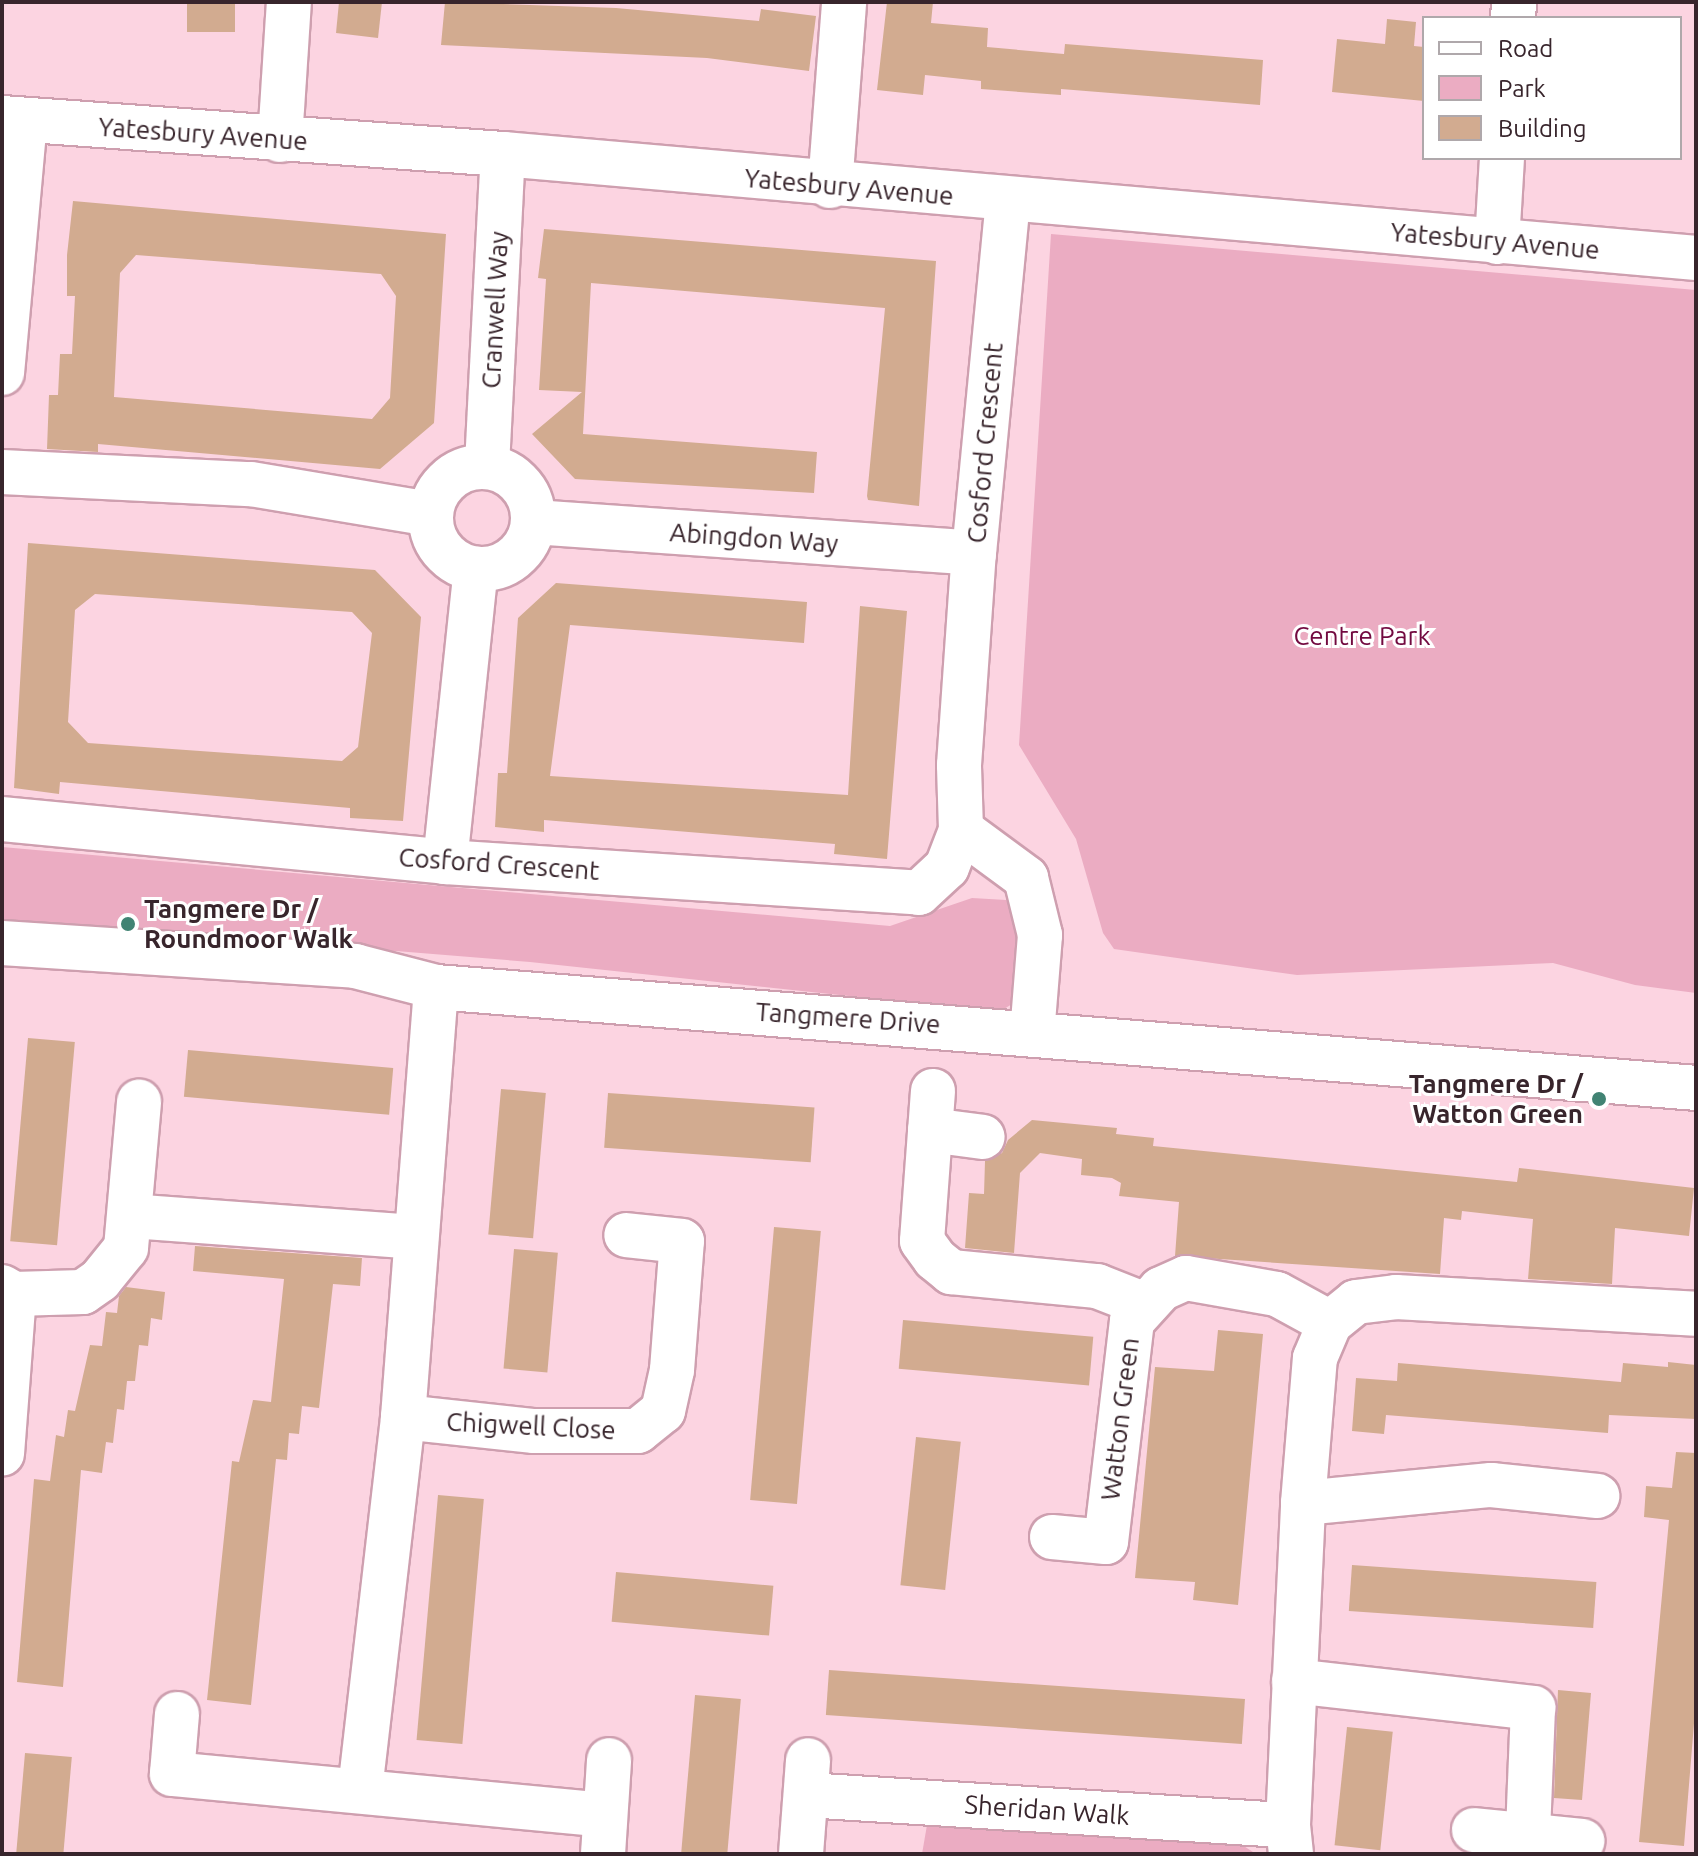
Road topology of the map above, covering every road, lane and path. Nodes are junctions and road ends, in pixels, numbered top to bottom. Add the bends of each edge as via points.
1 (289, 2) edge
2 (844, 2) edge
3 (14, 120) edge
4 (280, 140) junction
5 (503, 154) junction
6 (1502, 160) edge
7 (830, 186) junction
8 (1008, 201) junction
9 (1497, 242) junction
10 (1696, 258) edge
11 (2, 373) edge
12 (487, 466) junction
13 (2, 472) edge
14 (430, 514) junction
15 (534, 522) junction
16 (974, 553) junction
17 (476, 569) junction
18 (2, 819) edge
19 (961, 830) junction
20 (445, 862) junction
21 (2, 943) edge
22 (436, 987) junction
23 (1032, 1034) junction
24 (1696, 1088) edge
25 (139, 1102) dead end
26 (983, 1137) dead end
27 (130, 1216) junction
28 (626, 1235) dead end
29 (416, 1237) junction
30 (8, 1290) edge
31 (1143, 1304) junction
32 (1696, 1314) edge
33 (1330, 1323) junction
34 (403, 1417) junction
35 (2, 1454) edge
36 (1597, 1496) dead end
37 (1303, 1503) junction
38 (1052, 1537) dead end
39 (1294, 1681) junction
40 (177, 1714) dead end
41 (609, 1760) dead end
42 (360, 1790) junction
43 (1474, 1830) dead end
44 (604, 1834) edge
45 (1528, 1835) junction
46 (1290, 1840) edge
47 (1582, 1841) dead end
48 (801, 1854) edge

1 - 4 street
2 - 7 street
3 - 4 street, Yatesbury Avenue
3 - 11 street
4 - 5 street, Yatesbury Avenue
5 - 7 street, Yatesbury Avenue
5 - 12 street, Cranwell Way
6 - 9 street
7 - 8 street, Yatesbury Avenue
8 - 9 street, Yatesbury Avenue
8 - 16 street, Cosford Crescent
9 - 10 street, Yatesbury Avenue
12 - 14 street via 471,467 449,479 434,498
12 - 15 street via 516,479 533,506
13 - 14 street via 251,484
14 - 17 street via 447,556
15 - 16 street, Abingdon Way
15 - 17 street via 529,539 508,563
16 - 19 street, Cosford Crescent via 959,765
17 - 20 street
18 - 20 street, Cosford Crescent
19 - 20 street, Cosford Crescent via 947,867 919,893
19 - 23 street via 1026,878 1040,935
21 - 22 street, Tangmere Drive via 355,966
22 - 23 street, Tangmere Drive
22 - 29 street
23 - 24 street, Tangmere Drive
25 - 27 street
26 - 31 street via 932,1110 922,1241 935,1259 951,1272 1097,1286
27 - 29 street
27 - 30 street via 126,1248 83,1292
28 - 34 street, Chigwell Close via 682,1241 672,1370 663,1411 646,1425 638,1431 534,1431
29 - 34 street
30 - 35 street
31 - 33 street, Watton Green via 1186,1278 1277,1294
31 - 38 street, Watton Green via 1132,1321 1127,1351 1106,1542
32 - 33 street via 1396,1297 1356,1302
33 - 37 street via 1315,1358
34 - 42 street
36 - 37 street via 1491,1485
37 - 39 street
39 - 45 street via 1533,1708
39 - 46 street
40 - 42 street via 172,1774
41 - 44 street
42 - 44 street
43 - 45 street
45 - 47 street
46 - 48 street, Sheridan Walk via 807,1778

